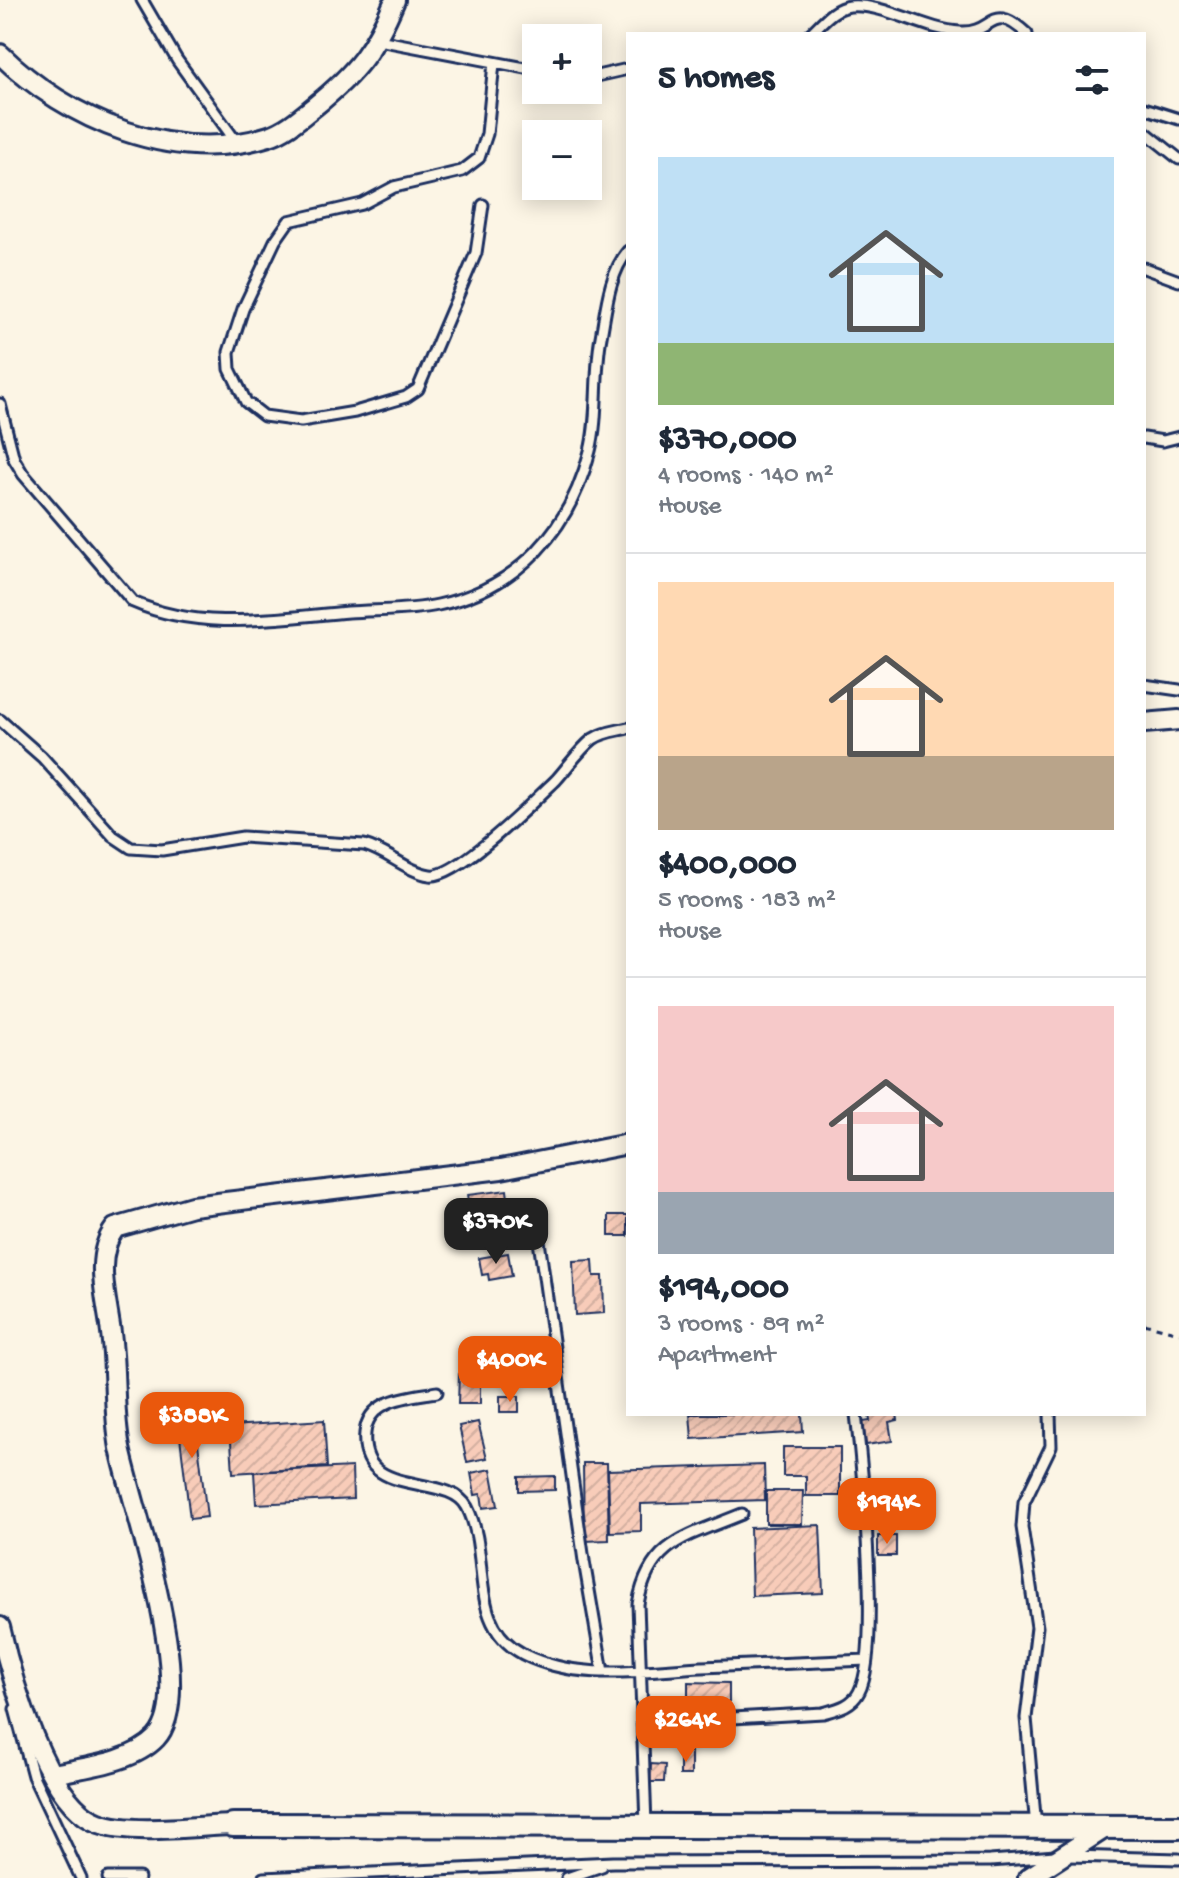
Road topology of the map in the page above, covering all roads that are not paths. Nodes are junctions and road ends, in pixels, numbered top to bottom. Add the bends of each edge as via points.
1 (142, 0) edge
2 (395, 0) edge
3 (812, 32) edge
4 (965, 32) edge
5 (965, 32) edge
6 (1025, 32) edge
7 (378, 40) junction
8 (0, 54) edge
9 (494, 63) junction
10 (522, 68) edge
11 (626, 69) edge
12 (602, 75) edge
13 (1146, 109) edge
14 (1179, 119) edge
15 (1146, 133) edge
16 (237, 143) junction
17 (1179, 159) edge
18 (483, 205) dead end
19 (626, 256) edge
20 (1146, 269) edge
21 (1179, 281) edge
22 (0, 404) edge
23 (1179, 437) edge
24 (1146, 438) edge
25 (1146, 685) edge
26 (1179, 690) edge
27 (0, 720) edge
28 (1179, 720) edge
29 (1146, 723) edge
30 (626, 729) edge
31 (626, 1144) edge
32 (538, 1234) dead end
33 (437, 1392) dead end
34 (856, 1416) edge
35 (1050, 1416) edge
36 (742, 1514) dead end
37 (0, 1627) edge
38 (867, 1660) junction
39 (640, 1670) junction
40 (603, 1672) junction
41 (12, 1686) junction
42 (643, 1723) junction
43 (53, 1774) junction
44 (233, 1825) joint
45 (646, 1825) junction
46 (1036, 1827) junction
47 (1107, 1827) junction
48 (1179, 1827) edge
49 (1058, 1855) junction
50 (1179, 1859) edge
51 (613, 1862) junction
52 (81, 1878) edge
53 (108, 1878) edge
54 (139, 1878) edge
55 (263, 1878) edge
56 (567, 1878) edge
57 (1028, 1878) edge

1 - 16 lane via 177,60
2 - 7 street
3 - 5 lane via 835,10 855,6
4 - 6 lane via 1003,14
7 - 9 lane
7 - 16 street via 349,77 290,126 272,136
8 - 16 street via 62,102 105,125 146,139
9 - 10 lane
9 - 18 lane via 487,134 479,158 462,171 424,177 362,204 297,217 284,226 243,309 229,352 230,369 246,402 264,416 301,421 355,412 418,389 476,253
11 - 12 lane
13 - 14 lane
15 - 17 lane
19 - 22 lane via 609,294 595,368 591,449 575,495 543,549 518,572 478,593 437,605 210,621 156,612 133,602 23,474
20 - 21 lane
23 - 24 lane
25 - 26 lane
27 - 30 lane via 131,848 147,851 243,837 364,845 429,875 454,868 479,848 557,779 591,740
28 - 29 street
31 - 43 street via 501,1169 192,1206 115,1228 102,1254 117,1422 163,1618 169,1693 156,1738 134,1753
32 - 40 lane
33 - 40 lane via 376,1409 366,1422 364,1439 372,1462 388,1477 441,1490 466,1504 490,1621 499,1637 551,1665
34 - 38 lane via 869,1615
35 - 46 lane via 1051,1446 1024,1502 1022,1527 1037,1627 1026,1718
36 - 39 lane via 686,1537 658,1555 643,1575 638,1604
37 - 41 street
38 - 39 lane
38 - 42 lane via 857,1696 834,1710
39 - 40 lane
39 - 42 lane
41 - 43 street
41 - 52 lane via 33,1776
42 - 45 lane
43 - 44 street via 76,1808 102,1825
44 - 45 street
45 - 46 street
46 - 47 street
47 - 48 street
47 - 49 street
49 - 50 lane
49 - 51 lane via 990,1861
49 - 57 street
51 - 55 lane
51 - 56 lane
53 - 54 lane

